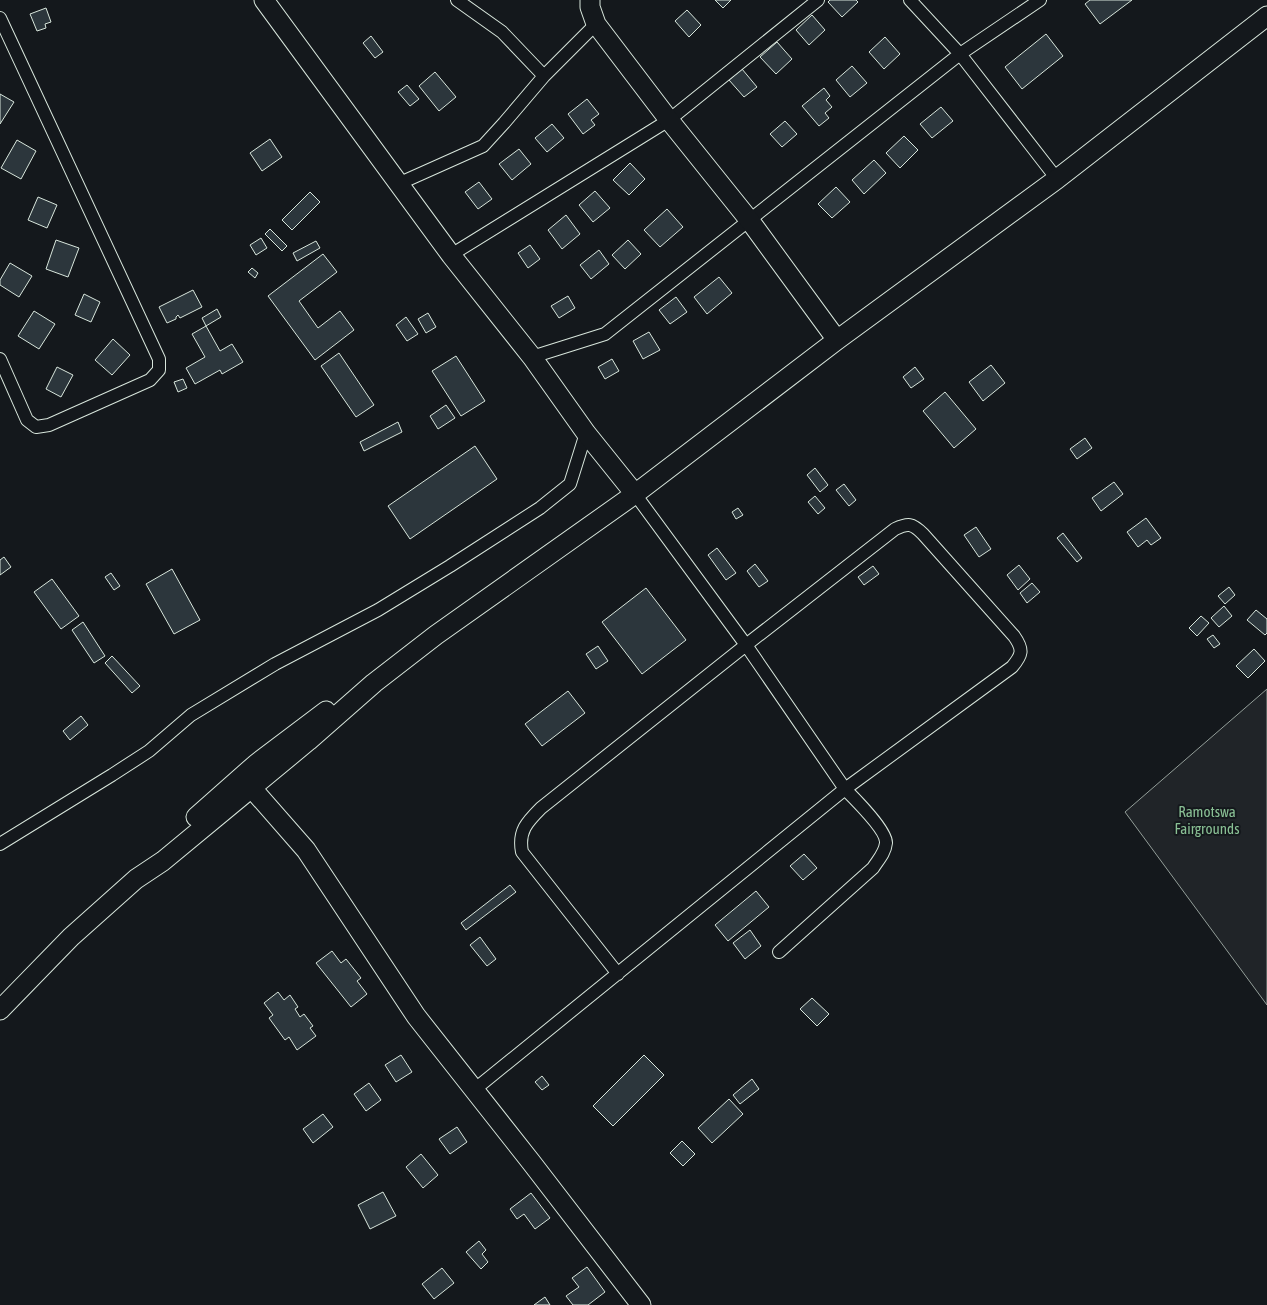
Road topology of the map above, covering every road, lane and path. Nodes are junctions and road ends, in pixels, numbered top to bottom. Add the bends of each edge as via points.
1 (264, 0) edge
2 (458, 0) edge
3 (590, 0) edge
4 (818, 0) edge
5 (910, 0) edge
6 (1040, 0) edge
7 (1267, 16) edge
8 (0, 18) edge
9 (596, 24) junction
10 (960, 54) junction
11 (544, 76) junction
12 (669, 120) junction
13 (1057, 179) junction
14 (398, 184) junction
15 (750, 221) junction
16 (451, 256) junction
17 (837, 340) junction
18 (532, 357) junction
19 (0, 359) edge
20 (586, 433) junction
21 (635, 494) junction
22 (746, 646) junction
23 (247, 782) junction
24 (845, 789) junction
25 (0, 844) edge
26 (779, 952) dead end
27 (618, 974) junction
28 (0, 1010) edge
29 (474, 1090) junction
30 (641, 1305) edge

1 - 14 street
2 - 11 street via 502,32
3 - 9 street
4 - 12 street
5 - 10 street
6 - 10 street
7 - 13 street
8 - 19 street via 159,359 159,370 150,380 49,425 36,427 27,420
9 - 11 street
9 - 12 street
10 - 13 street
10 - 15 street
11 - 14 street via 483,146
12 - 15 street
12 - 16 street
13 - 17 street
14 - 16 street
15 - 17 street
15 - 18 street via 605,334
16 - 18 street
17 - 21 street
18 - 20 street
20 - 21 street
20 - 25 street via 570,484 540,508 378,610 274,664 191,715 149,751
21 - 22 street
21 - 23 street via 374,683 334,705 300,730
22 - 24 street
22 - 24 street via 895,529 908,524 923,534 1020,644 1022,650 1012,667
22 - 27 street via 541,808 523,830 522,852
23 - 28 street via 164,861 136,879 71,937
23 - 29 street via 306,850 416,1016
24 - 26 street via 881,829 886,841 883,852 873,868
24 - 27 street
27 - 29 street
29 - 30 street

